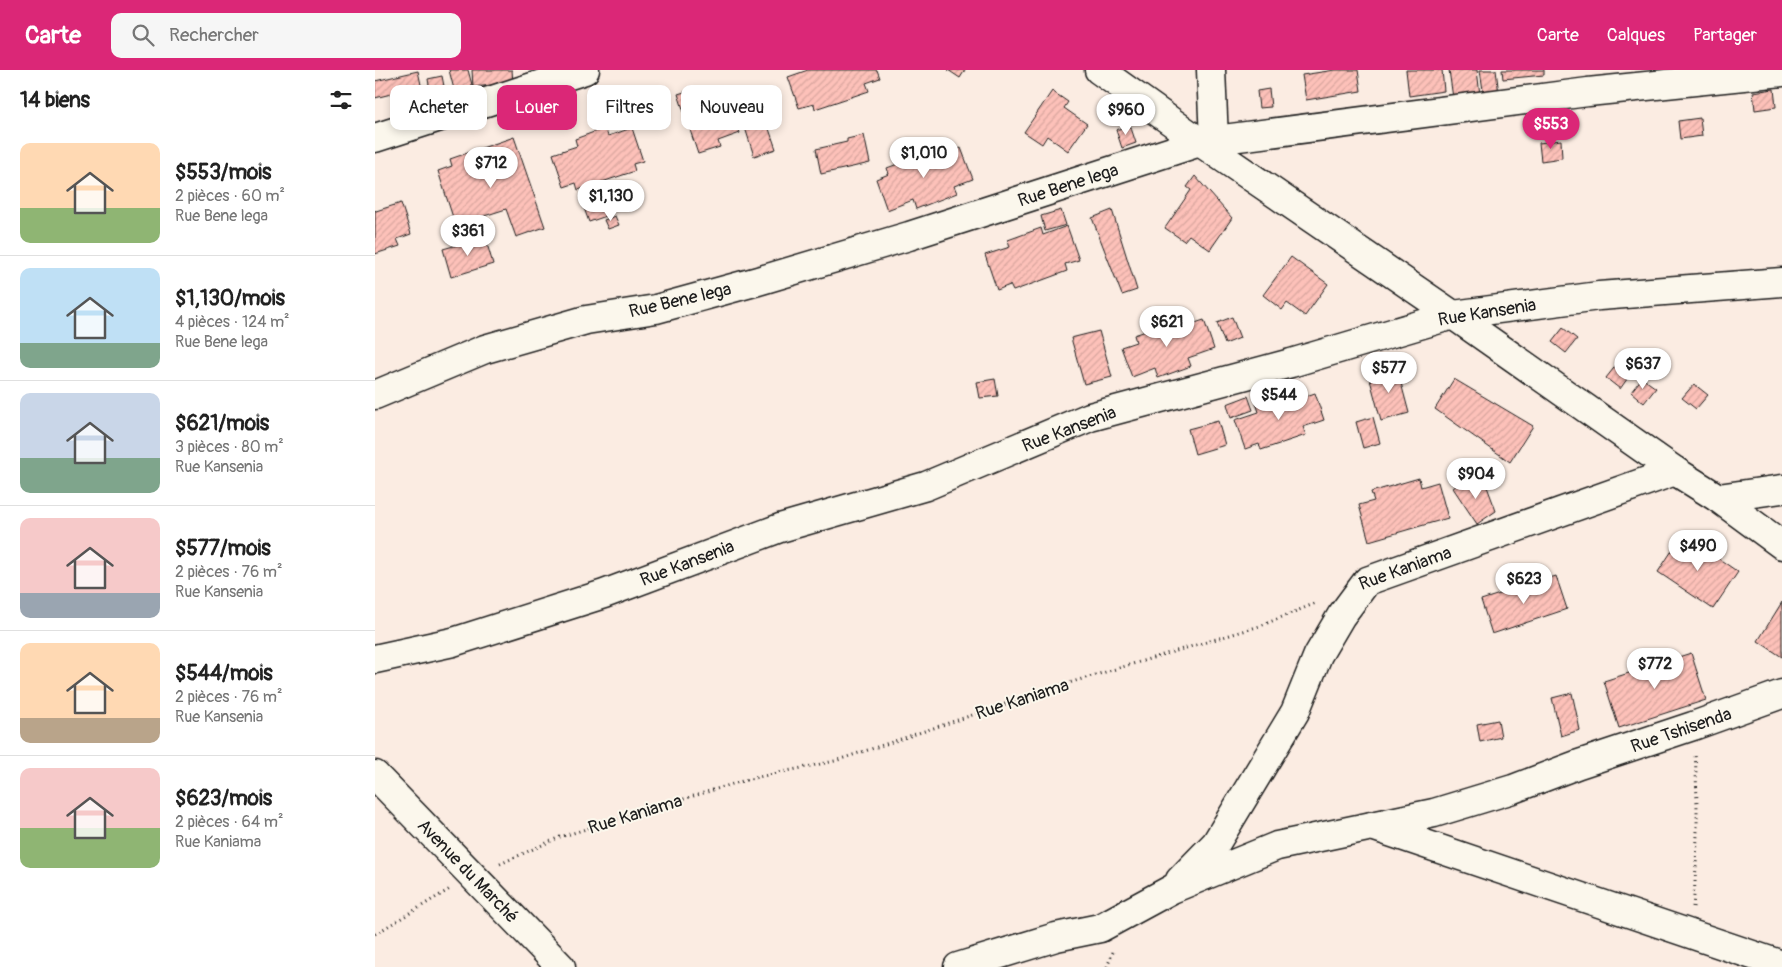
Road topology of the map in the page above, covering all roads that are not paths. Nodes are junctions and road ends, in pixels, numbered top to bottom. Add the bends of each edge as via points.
1 (585, 70) edge
2 (1099, 70) edge
3 (1211, 70) edge
4 (1782, 72) edge
5 (375, 138) edge
6 (1207, 141) junction
7 (1782, 282) edge
8 (1453, 315) junction
9 (375, 395) edge
10 (1675, 470) junction
11 (1782, 489) edge
12 (1718, 498) junction
13 (1782, 545) edge
14 (375, 659) edge
15 (1782, 694) edge
16 (375, 776) edge
17 (1370, 826) junction
18 (1172, 889) junction
19 (1782, 965) edge
20 (561, 967) edge
21 (958, 967) edge

1 - 5 street
2 - 6 street
3 - 6 street
4 - 6 street, Rue Bene lega via 1588,92
6 - 8 street
6 - 9 street, Rue Bene lega via 758,282 656,309 586,320 485,349
7 - 8 street, Rue Kansenia via 1599,296
8 - 10 street
8 - 14 street, Rue Kansenia via 1090,417 926,486 780,528 604,594 453,642
10 - 12 street
10 - 18 street, Rue Kaniama via 1367,581 1318,655 1295,712 1216,843
11 - 12 street
12 - 13 street
15 - 17 street, Rue Tshisenda via 1513,789 1434,813
16 - 20 street, Avenue du Marché
17 - 18 street, Rue Tshisenda via 1277,846
17 - 19 street
18 - 21 street via 1100,928 1056,936

